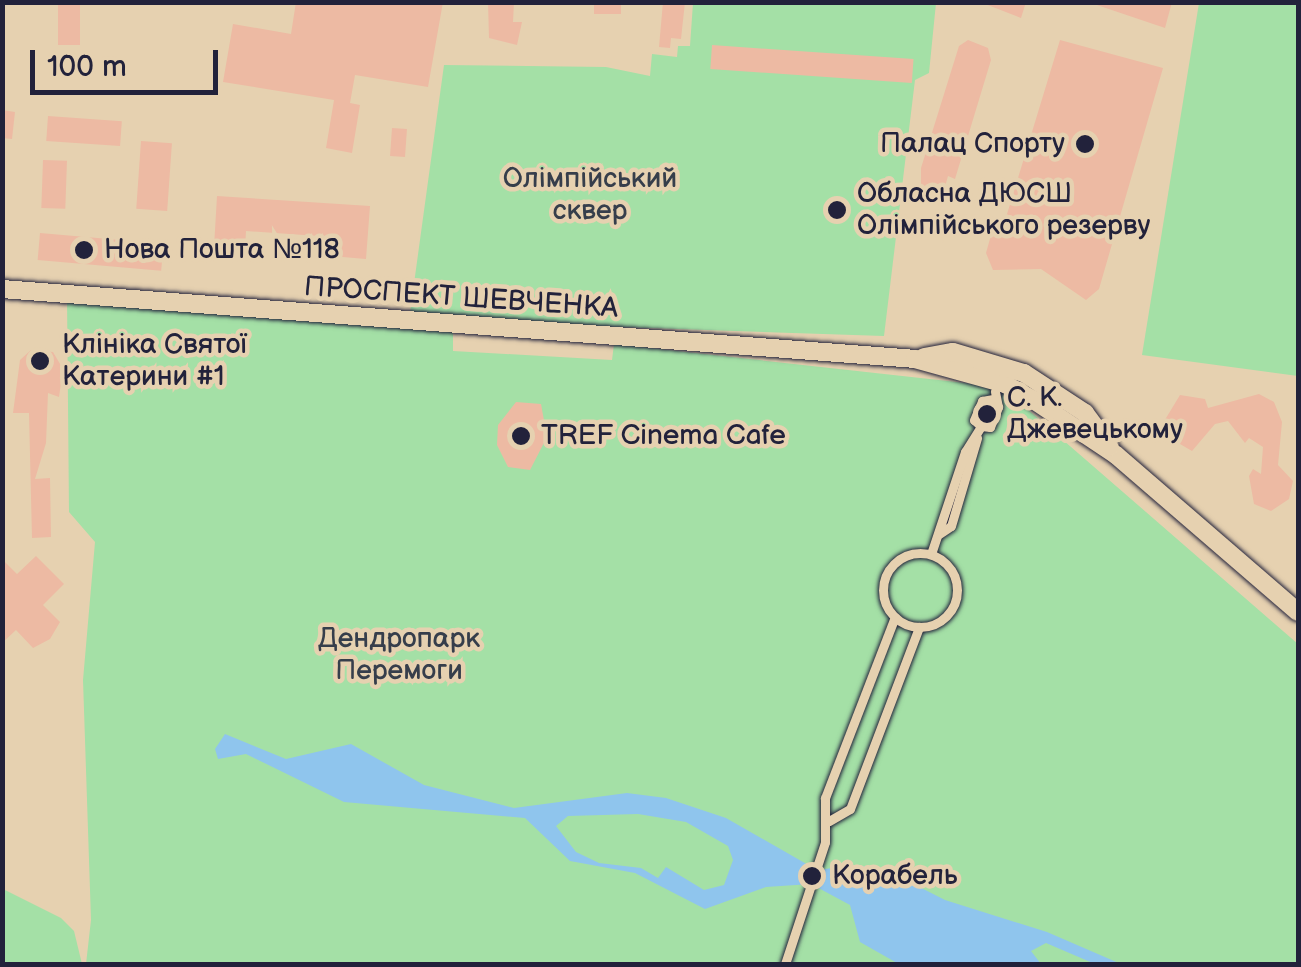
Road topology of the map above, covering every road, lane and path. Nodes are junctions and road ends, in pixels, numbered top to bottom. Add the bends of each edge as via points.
1 (2, 290) edge
2 (979, 431) junction
3 (931, 554) junction
4 (1298, 612) edge
5 (895, 617) junction
6 (919, 627) junction
7 (829, 822) junction
8 (785, 964) edge

1 - 4 main road, ПРОСПЕКТ ШЕВЧЕНКА via 915,359 1005,384 1116,455
2 - 2 street via 990,427 998,407 994,395 982,401 974,420
2 - 3 street via 965,452
3 - 5 street via 908,554 890,567 883,592
3 - 6 street via 948,564 958,591 946,616
5 - 6 street
5 - 7 street via 825,798
6 - 7 street via 850,809
7 - 8 street

